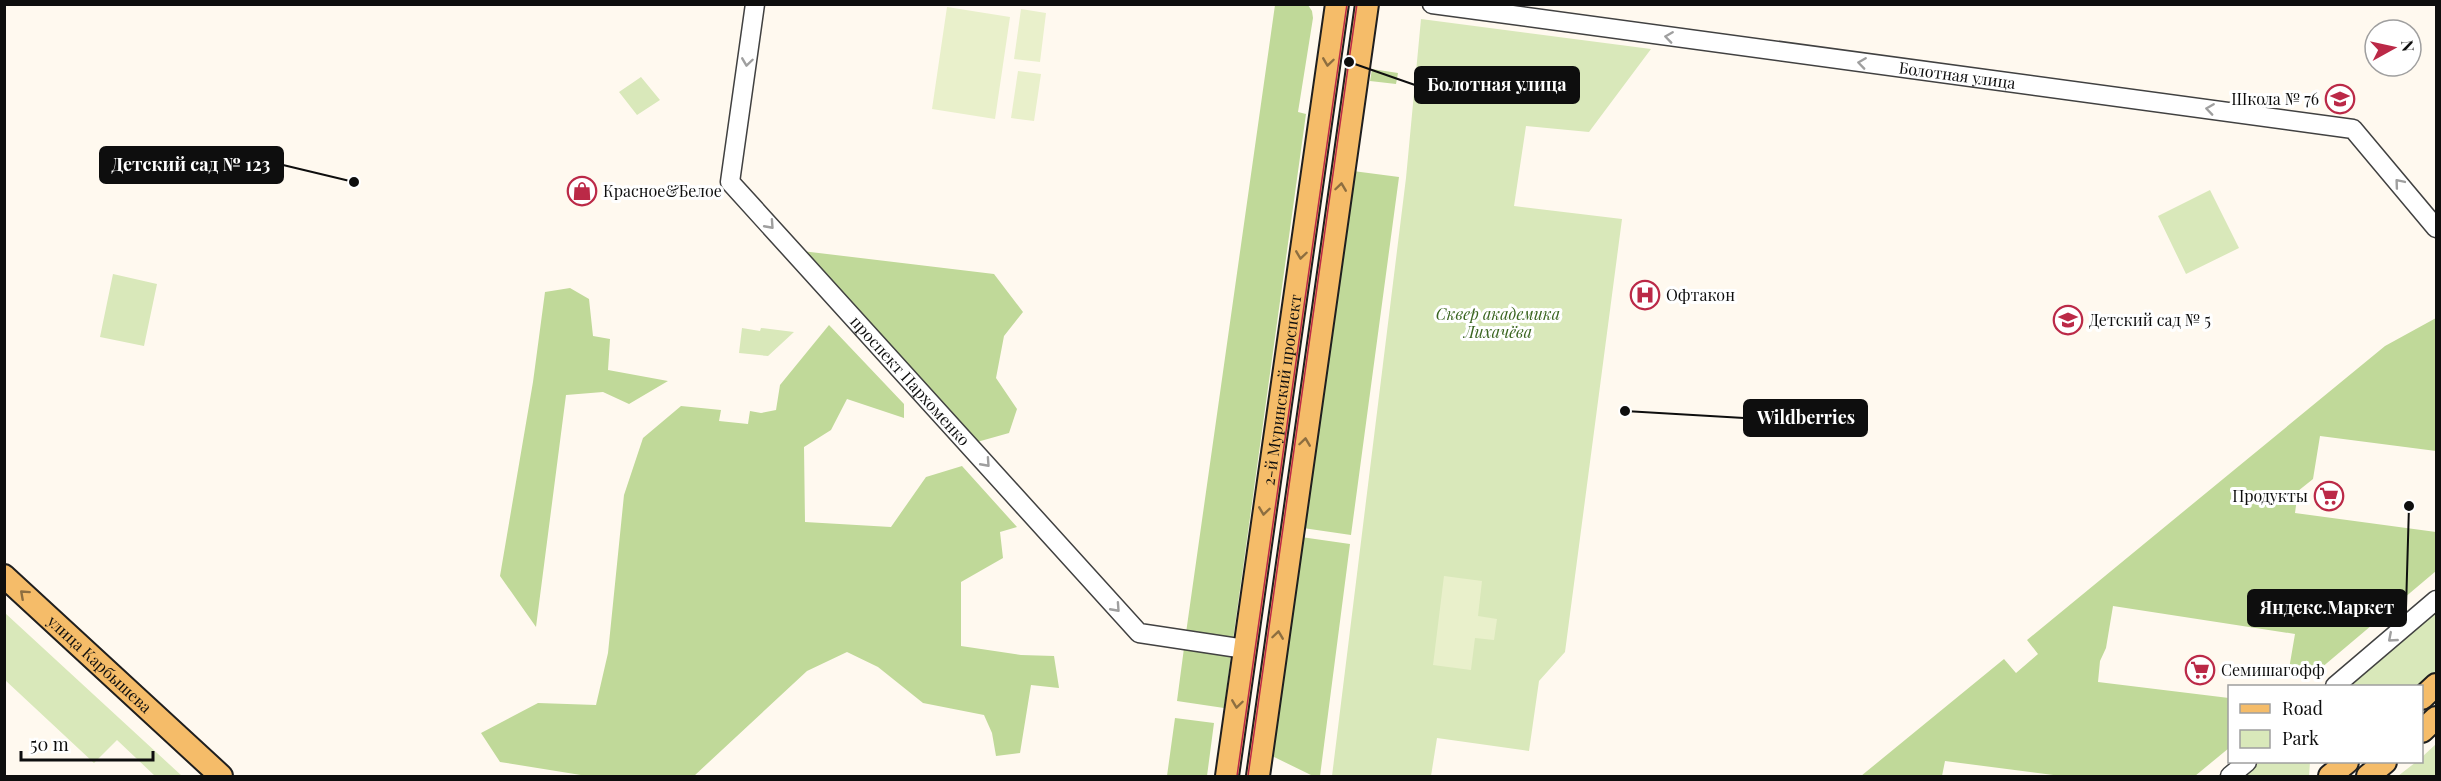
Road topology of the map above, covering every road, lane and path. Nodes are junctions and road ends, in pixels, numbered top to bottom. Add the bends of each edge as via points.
1 (755, 4) edge
2 (1337, 4) edge
3 (1367, 4) edge
4 (1432, 4) edge
5 (2436, 228) edge
6 (4, 576) edge
7 (2436, 600) edge
8 (1245, 649) junction
9 (2337, 685) edge
10 (2436, 685) edge
11 (2423, 696) edge
12 (2436, 718) edge
13 (2423, 729) edge
14 (2246, 763) edge
15 (2384, 763) edge
16 (221, 777) edge
17 (1227, 777) edge
18 (1258, 777) edge
19 (2230, 777) edge
20 (2368, 777) edge

1 -> 8 street, проспект Пархоменко via 730,182 1139,633
2 -> 8 main road, 2-й Муринский проспект
18 -> 3 main road, 2-й Муринский проспект
5 -> 4 street, Болотная улица via 2353,129
16 -> 6 main road, улица Карбышева
7 -> 9 street
8 -> 17 main road, 2-й Муринский проспект
10 - 11 main road
12 - 13 main road
14 - 19 street
15 - 20 main road

